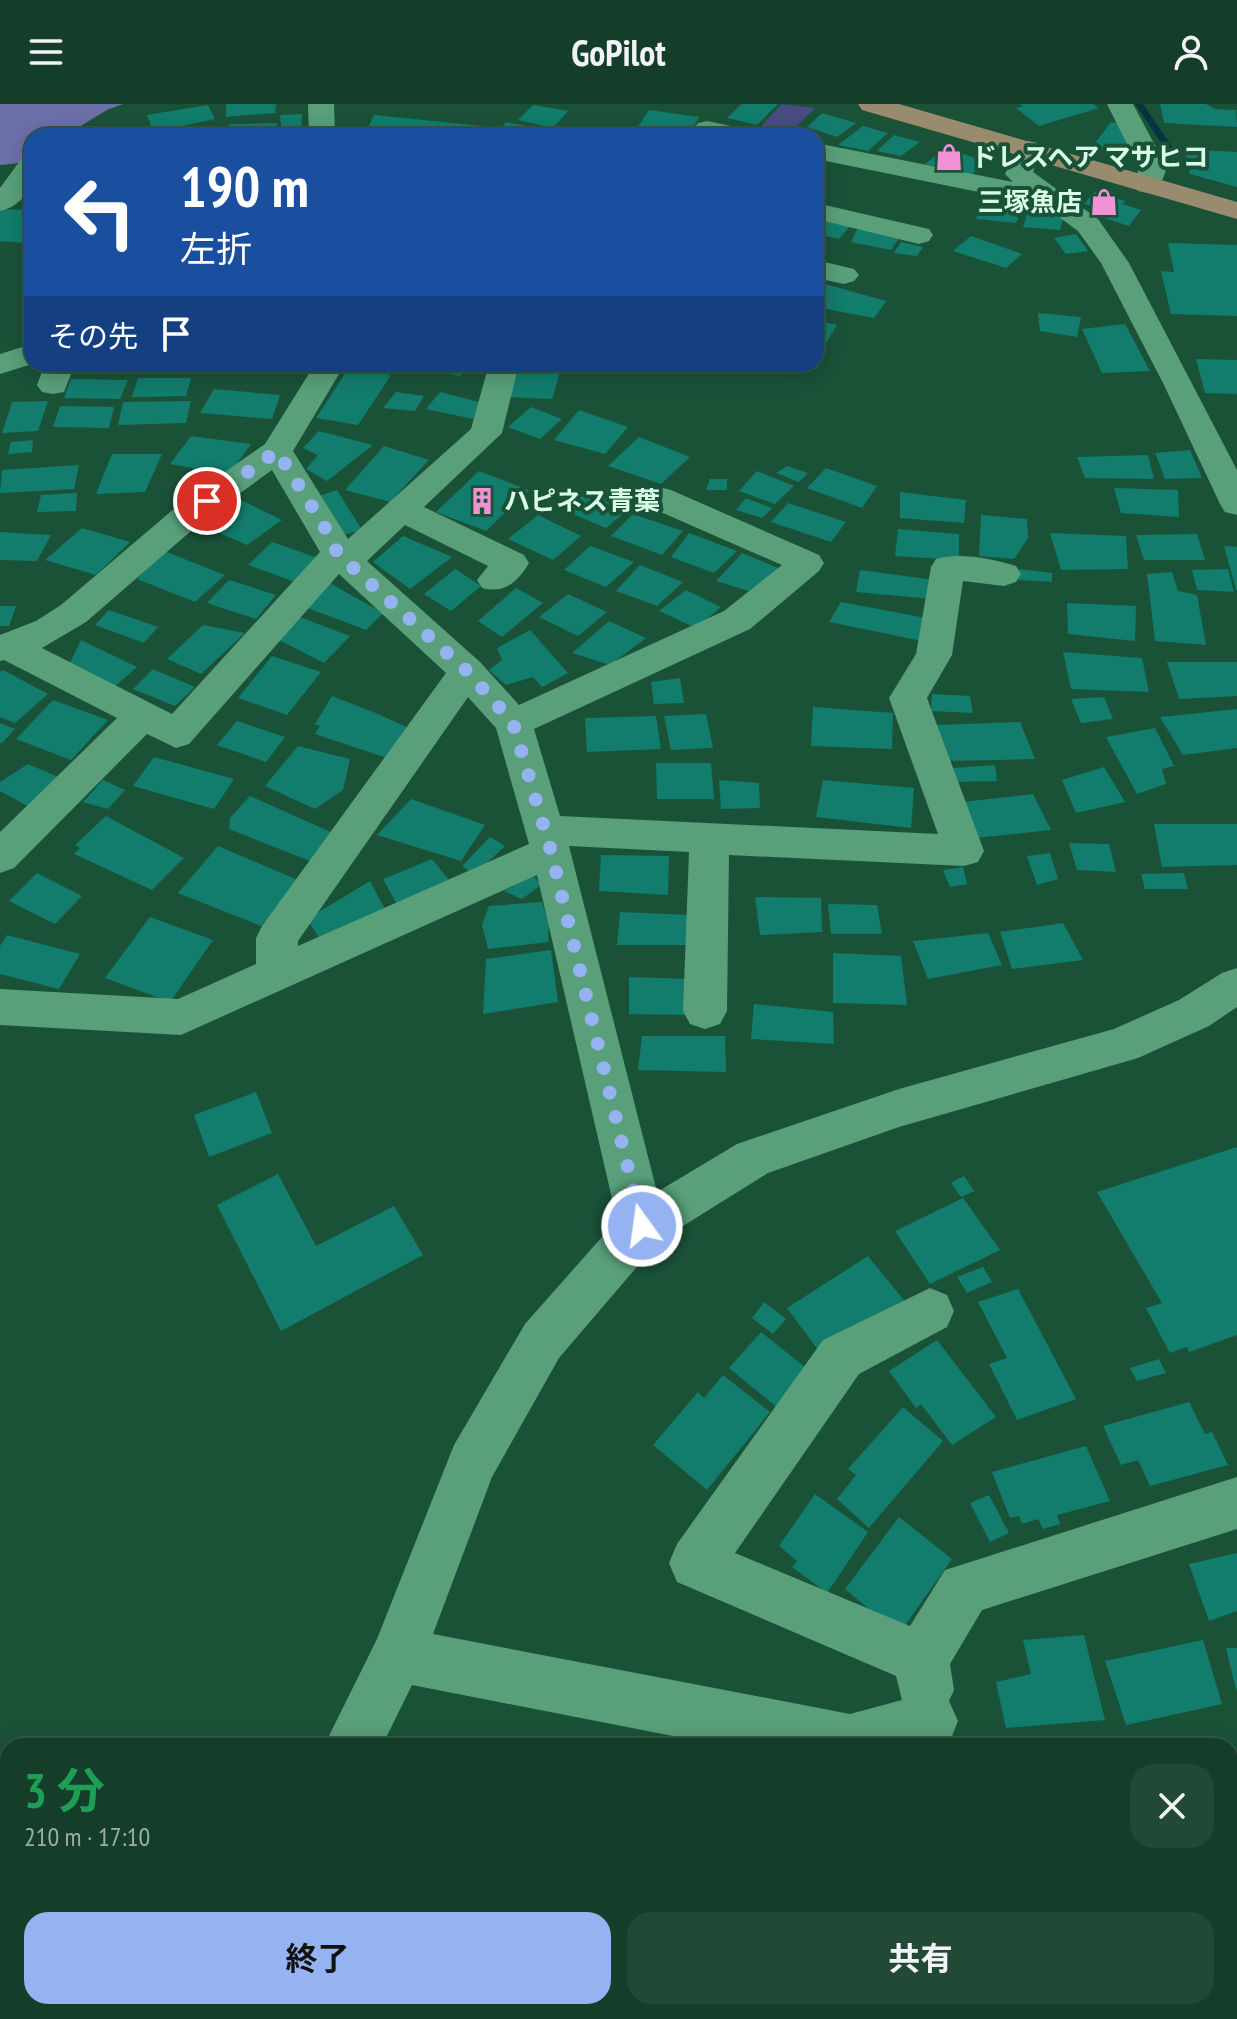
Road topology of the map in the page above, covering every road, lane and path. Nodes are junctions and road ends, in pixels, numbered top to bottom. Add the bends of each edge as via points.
1 (871, 104) edge
2 (1120, 104) edge
3 (1028, 149) junction
4 (824, 153) edge
5 (24, 175) edge
6 (1148, 185) junction
7 (1051, 198) junction
8 (0, 203) edge
9 (1237, 211) edge
10 (824, 213) edge
11 (919, 235) dead end
12 (24, 356) edge
13 (0, 365) edge
14 (325, 372) edge
15 (502, 372) edge
16 (277, 451) junction
17 (659, 498) dead end
18 (1237, 504) edge
19 (402, 510) junction
20 (342, 557) junction
21 (1004, 574) dead end
22 (494, 580) dead end
23 (5, 648) edge
24 (467, 671) junction
25 (143, 715) junction
26 (513, 723) junction
27 (8, 838) edge
28 (709, 838) junction
29 (547, 840) junction
30 (277, 975) junction
31 (1237, 985) edge
32 (0, 1007) edge
33 (705, 1011) dead end
34 (642, 1226) junction
35 (930, 1311) dead end
36 (1237, 1503) edge
37 (398, 1655) junction
38 (922, 1659) junction
39 (935, 1734) edge
40 (356, 1738) edge
41 (829, 1738) edge
42 (892, 1738) edge

1 - 3 main road
2 - 6 street via 1153,168
3 - 6 main road
3 - 7 street via 1019,174
4 - 7 street
5 - 8 street
6 - 9 main road
7 - 18 street via 1088,225 1115,263
10 - 11 street
12 - 13 street
14 - 16 street
15 - 19 street via 486,433
16 - 20 street
16 - 23 street via 184,518 96,598
17 - 26 street via 807,563 737,620
19 - 20 street
19 - 22 street via 512,563
20 - 24 street
20 - 25 street via 176,734
21 - 28 street via 948,567 934,655 908,698 964,851
23 - 25 street
24 - 26 street
24 - 30 street via 277,938
25 - 27 street
26 - 29 street
28 - 29 street
28 - 33 street
29 - 30 street
29 - 34 street
30 - 32 street via 181,1017
31 - 34 street via 1194,1013 1123,1045 899,1108 753,1158
34 - 37 street via 542,1341 495,1422 472,1463
35 - 38 street via 841,1357 696,1563
36 - 38 street via 964,1589
37 - 40 street
37 - 41 street
38 - 39 street
39 - 42 street

